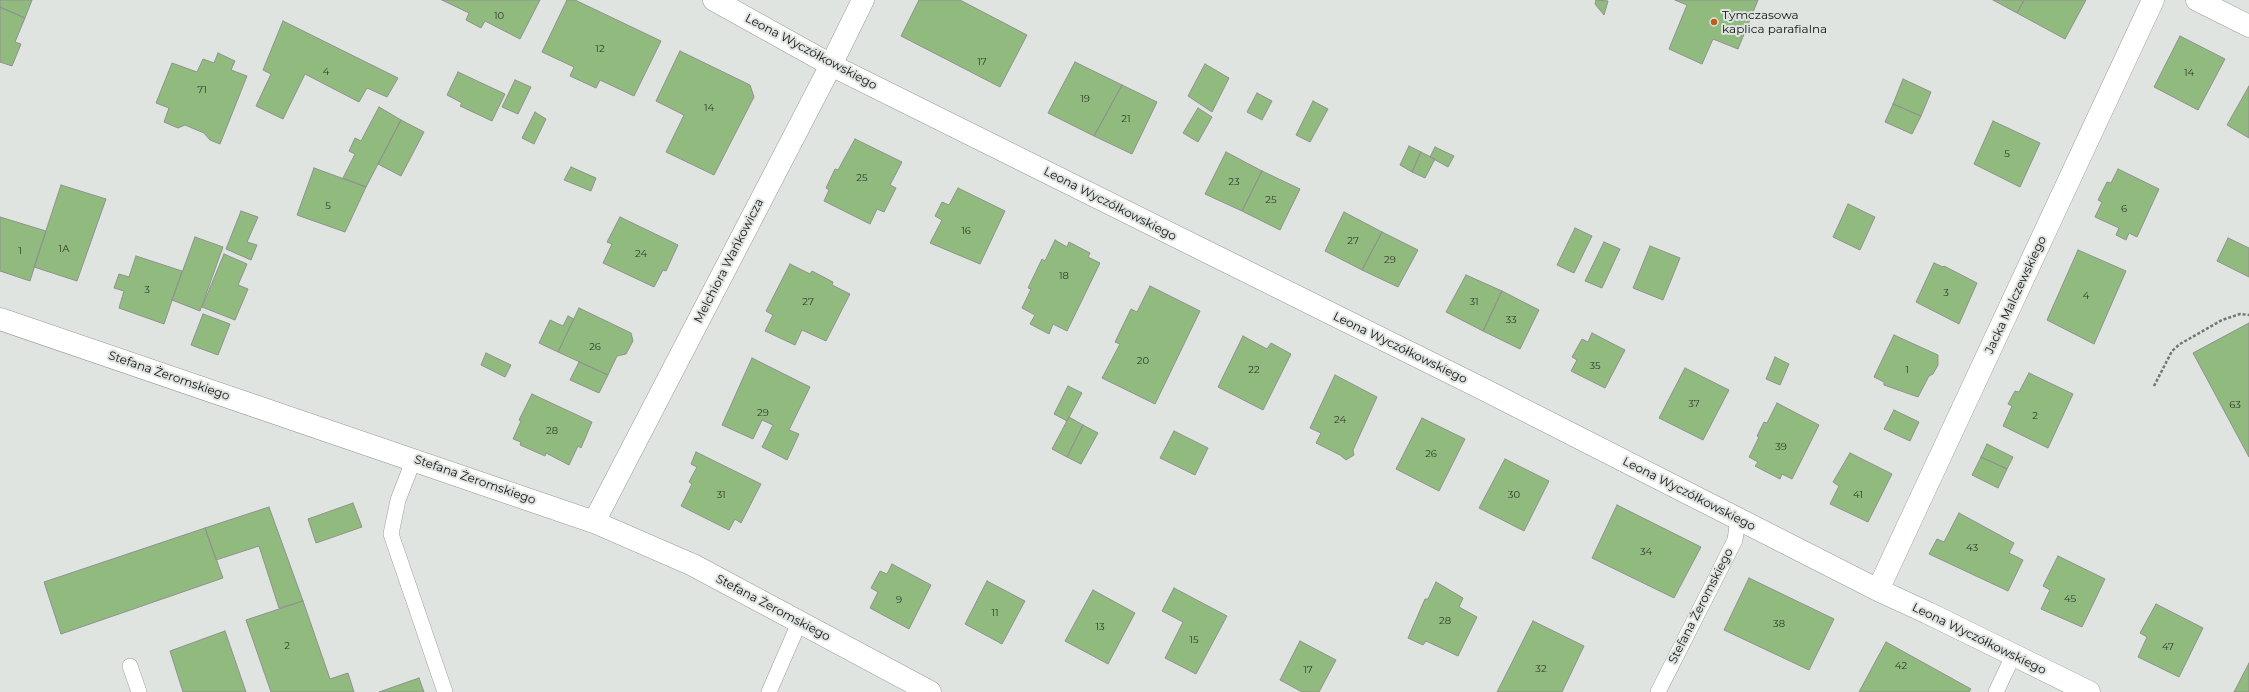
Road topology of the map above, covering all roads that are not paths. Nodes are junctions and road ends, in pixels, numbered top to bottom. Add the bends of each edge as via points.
1 (714, 0) edge
2 (863, 0) edge
3 (2153, 0) edge
4 (2197, 0) edge
5 (2249, 26) edge
6 (831, 65) junction
7 (0, 319) edge
8 (414, 459) junction
9 (1738, 519) junction
10 (594, 522) junction
11 (1878, 590) junction
12 (799, 623) junction
13 (2014, 656) junction
14 (130, 666) dead end
15 (139, 692) edge
16 (445, 692) edge
17 (769, 692) edge
18 (930, 692) edge
19 (1658, 692) edge
20 (1996, 692) edge
21 (2089, 692) edge

1 - 6 street, Leona Wyczółkowskiego
2 - 6 street, Melchiora Wańkowicza
3 - 11 street, Jacka Malczewskiego
4 - 5 street
6 - 9 street, Leona Wyczółkowskiego via 1478,386
6 - 10 street, Melchiora Wańkowicza
7 - 8 street, Stefana Żeromskiego
8 - 10 street, Stefana Żeromskiego
8 - 16 lane via 398,500 391,534
9 - 11 street, Leona Wyczółkowskiego
9 - 19 lane, Stefana Żeromskiego via 1735,540
10 - 12 street, Stefana Żeromskiego via 693,565
11 - 13 street, Leona Wyczółkowskiego
12 - 17 lane
12 - 18 street, Stefana Żeromskiego
13 - 20 lane
13 - 21 street, Leona Wyczółkowskiego
14 - 15 lane

